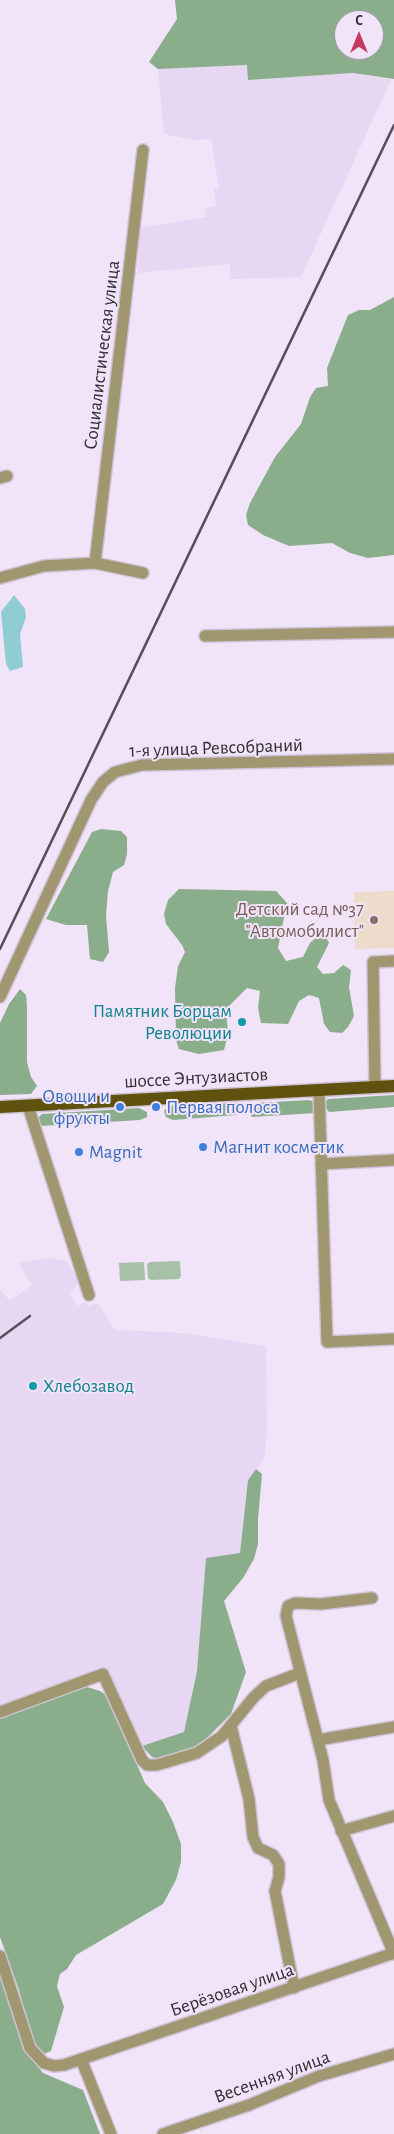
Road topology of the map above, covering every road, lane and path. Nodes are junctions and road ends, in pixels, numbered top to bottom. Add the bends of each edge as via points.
1 (143, 150) dead end
2 (95, 563) junction
3 (143, 573) dead end
4 (0, 578) edge
5 (394, 632) edge
6 (205, 636) dead end
7 (394, 759) edge
8 (394, 961) edge
9 (0, 997) edge
10 (394, 1086) edge
11 (374, 1087) junction
12 (320, 1090) junction
13 (28, 1106) junction
14 (0, 1107) edge
15 (394, 1160) edge
16 (322, 1164) junction
17 (89, 1295) dead end
18 (394, 1339) edge
19 (372, 1598) dead end
20 (300, 1673) junction
21 (0, 1712) edge
22 (230, 1726) junction
23 (394, 1727) edge
24 (318, 1740) junction
25 (394, 1816) edge
26 (341, 1831) junction
27 (394, 1953) edge
28 (0, 1956) edge
29 (294, 1988) junction
30 (394, 2054) edge
31 (81, 2059) junction
32 (111, 2134) edge
33 (163, 2134) edge

1 - 2 street, Социалистическая улица
2 - 3 street
2 - 4 street via 44,566
5 - 6 street
7 - 9 street, 1-я улица Ревсобраний via 142,765 116,772 103,782 91,800
8 - 11 street via 374,962
10 - 11 main road, шоссе Энтузиастов
11 - 12 main road, шоссе Энтузиастов
12 - 13 main road, шоссе Энтузиастов
12 - 16 street
13 - 14 main road, шоссе Энтузиастов
13 - 17 street
15 - 16 street
16 - 18 street via 327,1342
19 - 20 street via 288,1606 286,1616
20 - 22 street via 266,1686
20 - 24 street
21 - 22 street via 103,1674 147,1765 197,1753 222,1736
22 - 29 street via 249,1799 253,1837 258,1848 273,1855 279,1864 275,1891
23 - 24 street
24 - 26 street via 329,1800
25 - 26 street
26 - 27 street
27 - 29 street, Берёзовая улица
28 - 31 street, Берёзовая улица via 30,2048 36,2056 54,2066 64,2066
29 - 31 street, Берёзовая улица
30 - 33 street, Весенняя улица via 319,2076 249,2105
31 - 32 street

